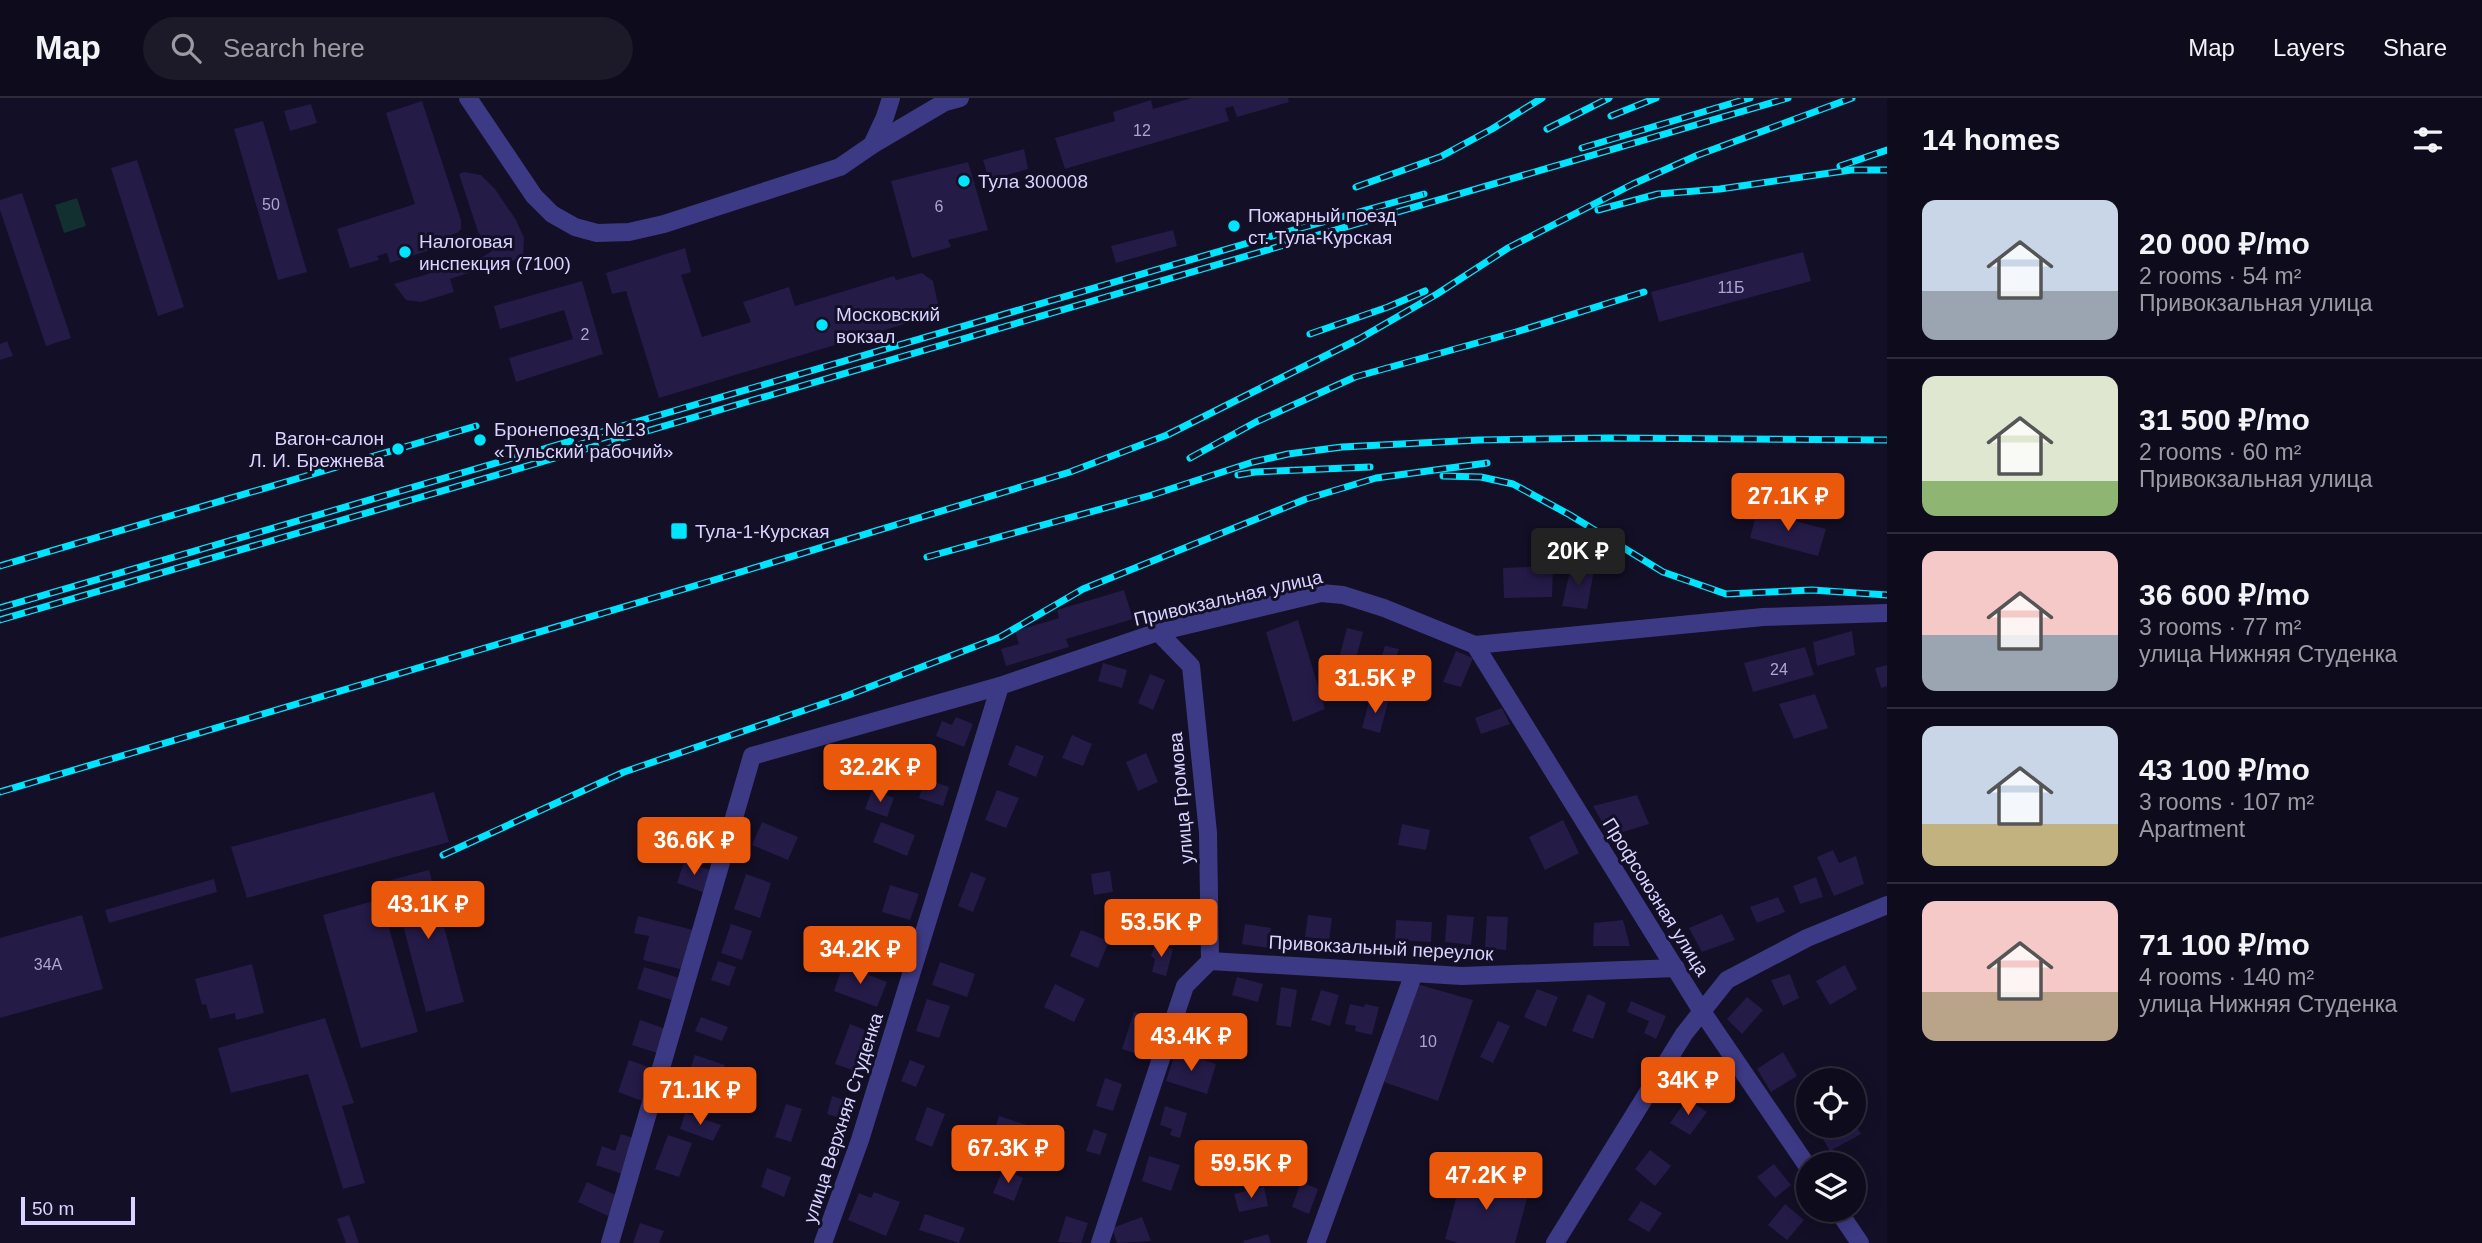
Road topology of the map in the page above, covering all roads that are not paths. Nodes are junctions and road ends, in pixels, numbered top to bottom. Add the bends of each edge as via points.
1 (468, 98) edge
2 (891, 98) edge
3 (925, 98) edge
4 (952, 100) edge
5 (872, 145) junction
6 (1887, 613) edge
7 (1158, 632) junction
8 (1475, 646) junction
9 (1000, 685) junction
10 (1887, 905) edge
11 (1210, 961) junction
12 (1676, 968) junction
13 (1413, 973) junction
14 (1701, 1010) junction
15 (1798, 1152) edge
16 (1846, 1222) edge
17 (610, 1243) edge
18 (823, 1243) edge
19 (1100, 1243) edge
20 (1316, 1243) edge
21 (1555, 1243) edge
22 (1860, 1243) edge

1 - 5 street via 534,196 552,214 597,233 629,232 686,218 840,167
2 - 5 street
3 - 4 street
4 - 5 street
6 - 8 street, Привокзальная улица via 1763,617
7 - 8 street, Привокзальная улица via 1321,593 1384,608
7 - 9 street, Привокзальная улица
7 - 11 street, улица Громова via 1191,666 1208,833
8 - 12 street, Профсоюзная улица
9 - 17 street, Привокзальная улица via 752,756
9 - 18 street, улица Верхняя Cтуденка via 860,1140
10 - 14 street via 1807,938 1727,980
11 - 13 street, Привокзальный переулок
11 - 19 street via 1185,986
12 - 13 street, Привокзальный переулок via 1462,976
12 - 14 street, Профсоюзная улица
13 - 20 street
14 - 15 street, Профсоюзная улица
14 - 21 street
16 - 22 street

